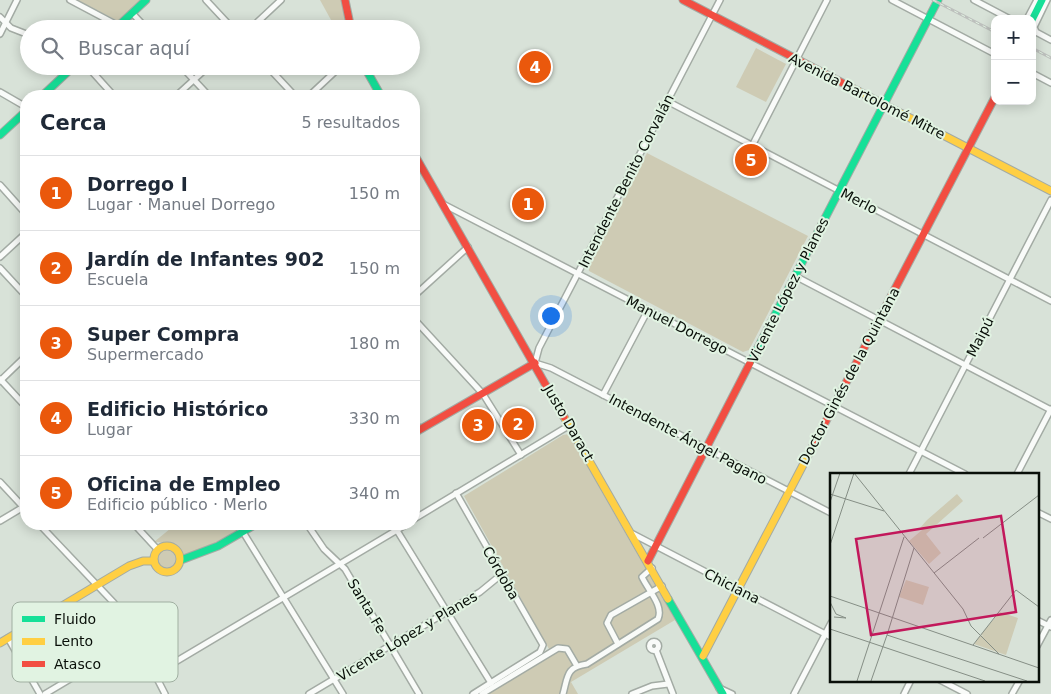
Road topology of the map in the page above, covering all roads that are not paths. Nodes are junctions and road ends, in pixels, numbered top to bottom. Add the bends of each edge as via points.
1 (17, 0) edge
2 (70, 0) edge
3 (146, 0) edge
4 (206, 0) edge
5 (281, 0) edge
6 (346, 0) edge
7 (683, 0) edge
8 (720, 0) edge
9 (827, 0) edge
10 (892, 0) edge
11 (938, 0) edge
12 (974, 0) edge
13 (1036, 0) edge
14 (1042, 0) edge
15 (1047, 0) edge
16 (132, 13) junction
17 (1002, 15) edge
18 (1029, 15) edge
19 (1034, 15) edge
20 (712, 16) junction
21 (0, 17) edge
22 (928, 19) junction
23 (105, 20) edge
24 (124, 20) edge
25 (139, 20) edge
26 (225, 20) edge
27 (260, 20) edge
28 (349, 20) edge
29 (6, 23) junction
30 (20, 30) edge
31 (0, 34) edge
32 (1051, 40) edge
33 (991, 52) edge
34 (796, 60) junction
35 (64, 75) edge
36 (95, 75) edge
37 (189, 75) edge
38 (199, 75) edge
39 (275, 75) edge
40 (332, 75) edge
41 (369, 75) edge
42 (1036, 75) edge
43 (194, 80) junction
44 (1051, 83) edge
45 (48, 90) edge
46 (109, 90) edge
47 (183, 90) edge
48 (203, 90) edge
49 (289, 90) edge
50 (316, 90) edge
51 (378, 90) edge
52 (0, 92) edge
53 (667, 102) junction
54 (20, 104) edge
55 (883, 105) junction
56 (991, 105) edge
57 (20, 117) edge
58 (0, 135) edge
59 (752, 146) junction
60 (968, 148) junction
61 (420, 164) edge
62 (0, 185) edge
63 (839, 191) junction
64 (1051, 192) edge
65 (1051, 200) edge
66 (443, 204) junction
67 (20, 207) edge
68 (923, 234) junction
69 (20, 239) edge
70 (468, 247) junction
71 (0, 257) edge
72 (0, 268) edge
73 (577, 274) junction
74 (795, 276) junction
75 (1010, 280) junction
76 (20, 290) edge
77 (420, 291) edge
78 (1051, 301) edge
79 (648, 310) junction
80 (878, 320) junction
81 (420, 326) edge
82 (20, 362) edge
83 (535, 363) junction
84 (751, 363) junction
85 (965, 365) junction
86 (0, 380) edge
87 (483, 394) junction
88 (603, 395) junction
89 (20, 402) edge
90 (833, 406) junction
91 (1051, 410) edge
92 (570, 425) junction
93 (420, 429) edge
94 (706, 448) junction
95 (920, 451) junction
96 (521, 455) junction
97 (909, 473) edge
98 (963, 473) edge
99 (1019, 473) edge
100 (0, 482) edge
101 (789, 491) junction
102 (456, 493) junction
103 (20, 503) edge
104 (20, 511) edge
105 (830, 512) edge
106 (1038, 512) edge
107 (420, 516) edge
108 (1051, 519) edge
109 (0, 521) edge
110 (45, 530) edge
111 (140, 530) edge
112 (246, 530) edge
113 (311, 530) edge
114 (397, 530) joint
115 (243, 532) junction
116 (632, 534) junction
117 (656, 546) junction
118 (158, 550) junction
119 (180, 560) junction
120 (154, 561) junction
121 (341, 564) junction
122 (650, 565) junction
123 (502, 574) junction
124 (97, 584) junction
125 (662, 586) junction
126 (738, 589) junction
127 (649, 593) junction
128 (284, 598) junction
129 (67, 602) edge
130 (113, 602) edge
131 (447, 612) junction
132 (1051, 620) edge
133 (1038, 621) edge
134 (830, 625) edge
135 (1050, 627) edge
136 (825, 634) junction
137 (12, 636) edge
138 (830, 636) edge
139 (8, 638) junction
140 (0, 643) edge
141 (618, 644) junction
142 (12, 645) edge
143 (391, 645) junction
144 (1038, 645) edge
145 (656, 650) dead end
146 (703, 656) junction
147 (178, 660) edge
148 (577, 666) junction
149 (334, 679) junction
150 (33, 682) edge
151 (65, 682) edge
152 (159, 682) edge
153 (910, 682) edge
154 (944, 682) edge
155 (1019, 682) edge
156 (491, 683) junction
157 (668, 684) junction
158 (721, 691) edge
159 (40, 694) edge
160 (45, 694) edge
161 (165, 694) edge
162 (309, 694) edge
163 (343, 694) edge
164 (419, 694) edge
165 (473, 694) edge
166 (482, 694) edge
167 (563, 694) edge
168 (632, 694) edge
169 (674, 694) edge
170 (732, 694) edge
171 (794, 694) edge
172 (904, 694) edge
173 (967, 694) edge
174 (1012, 694) edge

1 - 29 street
2 - 23 street
3 - 16 street
4 - 26 street
5 - 27 street
6 - 28 street
7 - 20 street, Avenida Bartolomé Mitre
8 - 20 street, Intendente Benito Corvalán
9 - 34 street
10 - 22 street
11 - 22 street, Vicente López y Planes
12 - 17 street
13 - 18 street
14 - 19 street
15 - 32 street via 1034,24 1036,32
16 - 24 street
16 - 25 street
20 - 34 street, Avenida Bartolomé Mitre
20 - 53 street, Intendente Benito Corvalán
21 - 29 street
22 - 33 street
22 - 55 street, Vicente López y Planes
29 - 30 street
29 - 31 street
34 - 55 street, Avenida Bartolomé Mitre
34 - 59 street
35 - 45 street
36 - 46 street
37 - 43 street
38 - 43 street
39 - 49 street
40 - 50 street
41 - 51 street
42 - 44 street
43 - 47 street
43 - 48 street
52 - 54 street
53 - 59 street, Merlo
53 - 73 street, Intendente Benito Corvalán
55 - 60 street, Avenida Bartolomé Mitre
55 - 63 street, Vicente López y Planes
56 - 60 street, Doctor Ginés de la Quintana
57 - 58 street
59 - 63 street, Merlo
60 - 64 street, Avenida Bartolomé Mitre
60 - 68 street, Doctor Ginés de la Quintana
61 - 66 street, Justo Daract
62 - 67 street
63 - 68 street, Merlo
63 - 74 street, Vicente López y Planes
65 - 75 street, Maipú
66 - 70 street, Justo Daract
66 - 73 street, Manuel Dorrego
68 - 75 street, Merlo
68 - 80 street, Doctor Ginés de la Quintana
69 - 71 street
70 - 77 street
70 - 83 street, Justo Daract
72 - 76 street
73 - 79 street, Manuel Dorrego
73 - 83 street, Intendente Benito Corvalán via 539,348
74 - 80 street
74 - 84 street, Vicente López y Planes
75 - 78 street, Merlo
75 - 85 street, Maipú
79 - 84 street, Manuel Dorrego
79 - 88 street
80 - 85 street
80 - 90 street, Doctor Ginés de la Quintana
81 - 87 street
82 - 86 street
83 - 87 street
83 - 88 street, Intendente Ángel Pagano
83 - 92 street, Justo Daract
84 - 90 street, Manuel Dorrego
84 - 94 street, Vicente López y Planes
85 - 91 street
85 - 95 street, Maipú
86 - 89 street
87 - 93 street
87 - 96 street
88 - 94 street, Intendente Ángel Pagano
90 - 95 street, Manuel Dorrego
90 - 101 street, Doctor Ginés de la Quintana
91 - 99 street
92 - 96 street
92 - 116 street, Justo Daract
94 - 101 street, Intendente Ángel Pagano
94 - 117 street, Vicente López y Planes
95 - 97 street, Maipú
95 - 98 street, Manuel Dorrego
96 - 102 street
100 - 103 street
101 - 105 street, Intendente Ángel Pagano
101 - 126 street, Doctor Ginés de la Quintana
102 - 107 street
102 - 123 street, Córdoba
104 - 109 street
106 - 108 street
110 - 124 street
111 - 118 street
112 - 115 street
113 - 121 street, Santa Fe via 324,550
114 - 121 street
114 - 131 street
115 - 119 street via 218,546
115 - 128 street
116 - 117 street, Chiclana
116 - 122 street, Justo Daract
117 - 122 street, Vicente López y Planes
117 - 126 street, Chiclana
118 - 119 street via 170,546 178,551
118 - 120 street
119 - 120 street via 177,568 169,572 160,571
120 - 124 street via 137,562
121 - 128 street
121 - 143 street, Santa Fe
122 - 125 street, Justo Daract
122 - 127 street via 642,577
123 - 131 street, Vicente López y Planes
123 - 156 street, Córdoba via 543,646 540,652
124 - 129 street
124 - 130 street
125 - 127 street
125 - 146 street, Justo Daract
126 - 136 street, Chiclana
126 - 146 street, Doctor Ginés de la Quintana
127 - 141 street via 611,615 607,624
127 - 141 street via 657,603 658,619
128 - 147 street
128 - 149 street
131 - 143 street, Vicente López y Planes
131 - 156 street
132 - 135 street
133 - 135 street
134 - 136 street
135 - 144 street
136 - 138 street, Chiclana
136 - 171 street
137 - 139 street
139 - 140 street
139 - 142 street
141 - 148 street via 587,664
143 - 149 street, Vicente López y Planes
143 - 164 street, Santa Fe
145 - 157 street
146 - 158 street, Justo Daract
148 - 166 street via 568,649 558,648
148 - 167 street via 568,673
149 - 162 street, Vicente López y Planes
149 - 163 street
150 - 159 street
151 - 160 street
152 - 161 street
153 - 172 street
154 - 173 street
155 - 174 street
156 - 165 street
157 - 168 street
157 - 169 street
158 - 170 street

